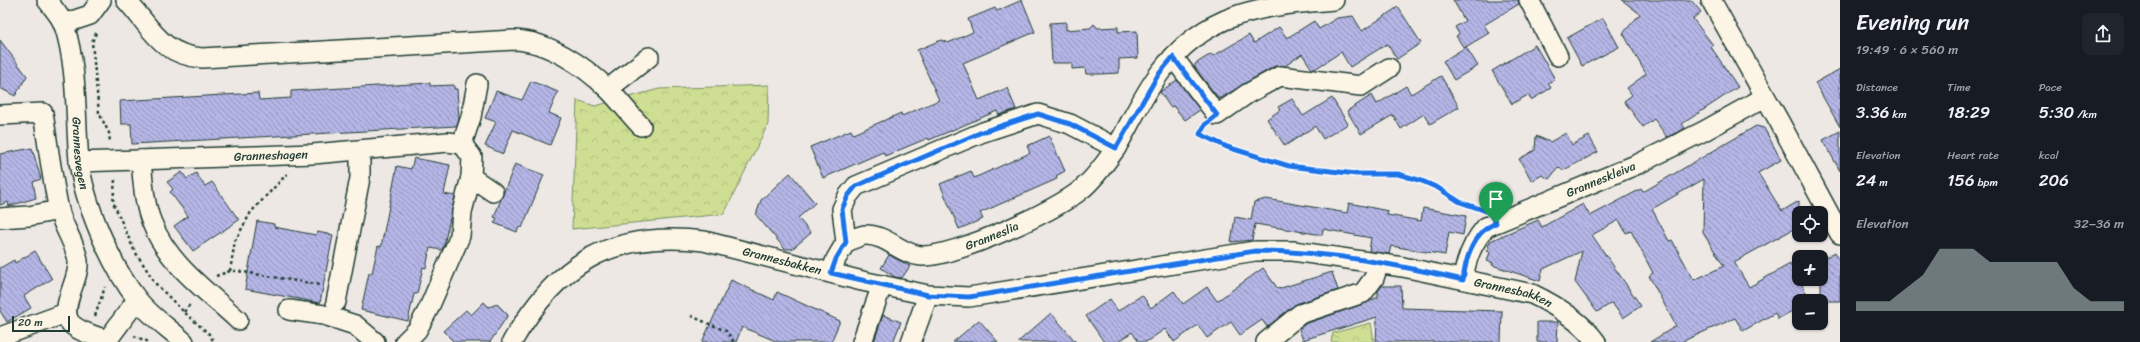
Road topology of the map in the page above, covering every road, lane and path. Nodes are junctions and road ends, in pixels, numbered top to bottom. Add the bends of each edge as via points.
1 (47, 0) edge
2 (101, 0) edge
3 (126, 0) edge
4 (1334, 0) edge
5 (1529, 0) edge
6 (1711, 0) edge
7 (63, 24) junction
8 (97, 32) dead end
9 (1558, 56) dead end
10 (649, 57) dead end
11 (1173, 57) junction
12 (1389, 68) dead end
13 (477, 84) dead end
14 (608, 89) junction
15 (1765, 97) junction
16 (0, 115) edge
17 (1217, 115) junction
18 (641, 126) dead end
19 (462, 144) junction
20 (110, 148) dead end
21 (1116, 148) junction
22 (360, 151) junction
23 (291, 155) junction
24 (141, 160) junction
25 (79, 162) junction
26 (471, 177) junction
27 (115, 178) dead end
28 (493, 192) dead end
29 (59, 210) junction
30 (0, 218) edge
31 (1496, 223) junction
32 (1840, 234) edge
33 (846, 242) junction
34 (1379, 263) junction
35 (230, 270) junction
36 (831, 273) junction
37 (1463, 280) junction
38 (107, 281) dead end
39 (882, 285) junction
40 (204, 288) junction
41 (338, 295) joint
42 (928, 295) junction
43 (138, 300) junction
44 (289, 310) dead end
45 (184, 312) junction
46 (66, 313) junction
47 (691, 316) dead end
48 (94, 317) dead end
49 (238, 320) dead end
50 (132, 334) dead end
51 (411, 336) edge
52 (0, 337) edge
53 (106, 341) edge
54 (141, 341) edge
55 (148, 342) edge
56 (184, 342) edge
57 (214, 342) edge
58 (375, 342) edge
59 (512, 342) edge
60 (734, 342) edge
61 (862, 342) edge
62 (912, 342) edge
63 (1266, 342) edge
64 (1596, 342) edge

1 - 7 street, Grannesvegen
2 - 7 street via 90,15
3 - 14 street via 162,43 176,53 189,57 525,40 541,43 555,50
4 - 11 street, Granneslia via 1263,7 1230,17 1192,38
5 - 9 street
6 - 15 street
7 - 25 street, Grannesvegen via 71,56
8 - 20 path via 92,42 99,113 109,133
10 - 14 street
11 - 17 street
11 - 21 street, Granneslia via 1158,75
12 - 17 street via 1361,86 1280,76 1247,94
13 - 19 street via 471,117
14 - 18 street
15 - 31 street, Granneskleiva via 1638,164
15 - 32 street
16 - 29 street via 43,113
17 - 31 path via 1205,125 1200,134 1227,147 1289,166 1356,174 1398,174 1422,181 1460,202 1489,212
19 - 22 street, Granneshagen via 411,144
19 - 26 street via 472,157
21 - 33 street, Granneslia via 1084,188 1063,204 962,247 936,255 921,256 906,252 878,236 865,235
21 - 33 street via 1051,116 1025,116 856,186 842,209
22 - 23 street, Granneshagen
22 - 41 street via 360,178
23 - 24 street, Granneshagen
23 - 35 path via 292,170 251,212 235,241
24 - 25 street, Granneshagen
24 - 40 street via 145,200 151,223 172,258
25 - 43 street, Grannesvegen via 85,192 101,233
26 - 28 street
26 - 51 street via 462,212 460,236 437,290
27 - 45 path via 113,202 134,250 156,284
29 - 30 street
29 - 46 street via 77,254 78,263
31 - 37 street, Granneskleiva via 1486,227 1475,239 1465,262
33 - 36 street
34 - 37 street, Grannesbakken
34 - 42 street, Grannesbakken via 1293,251 1255,251 969,297
34 - 63 street via 1374,278 1363,293 1300,314
35 - 40 path via 218,274
35 - 41 path
36 - 39 street, Grannesbakken
36 - 59 street, Grannesbakken via 704,241 679,238 638,241 606,250 576,265 551,286 528,314
37 - 64 street, Grannesbakken via 1532,294 1552,303
38 - 48 path
39 - 42 street, Grannesbakken
39 - 61 street
40 - 45 path
40 - 49 street
42 - 62 street
43 - 53 street
43 - 56 street
44 - 58 street via 324,315 355,325
45 - 57 path via 209,334
46 - 52 street
46 - 53 street via 72,325
47 - 60 path via 726,330
50 - 54 path
54 - 55 path

